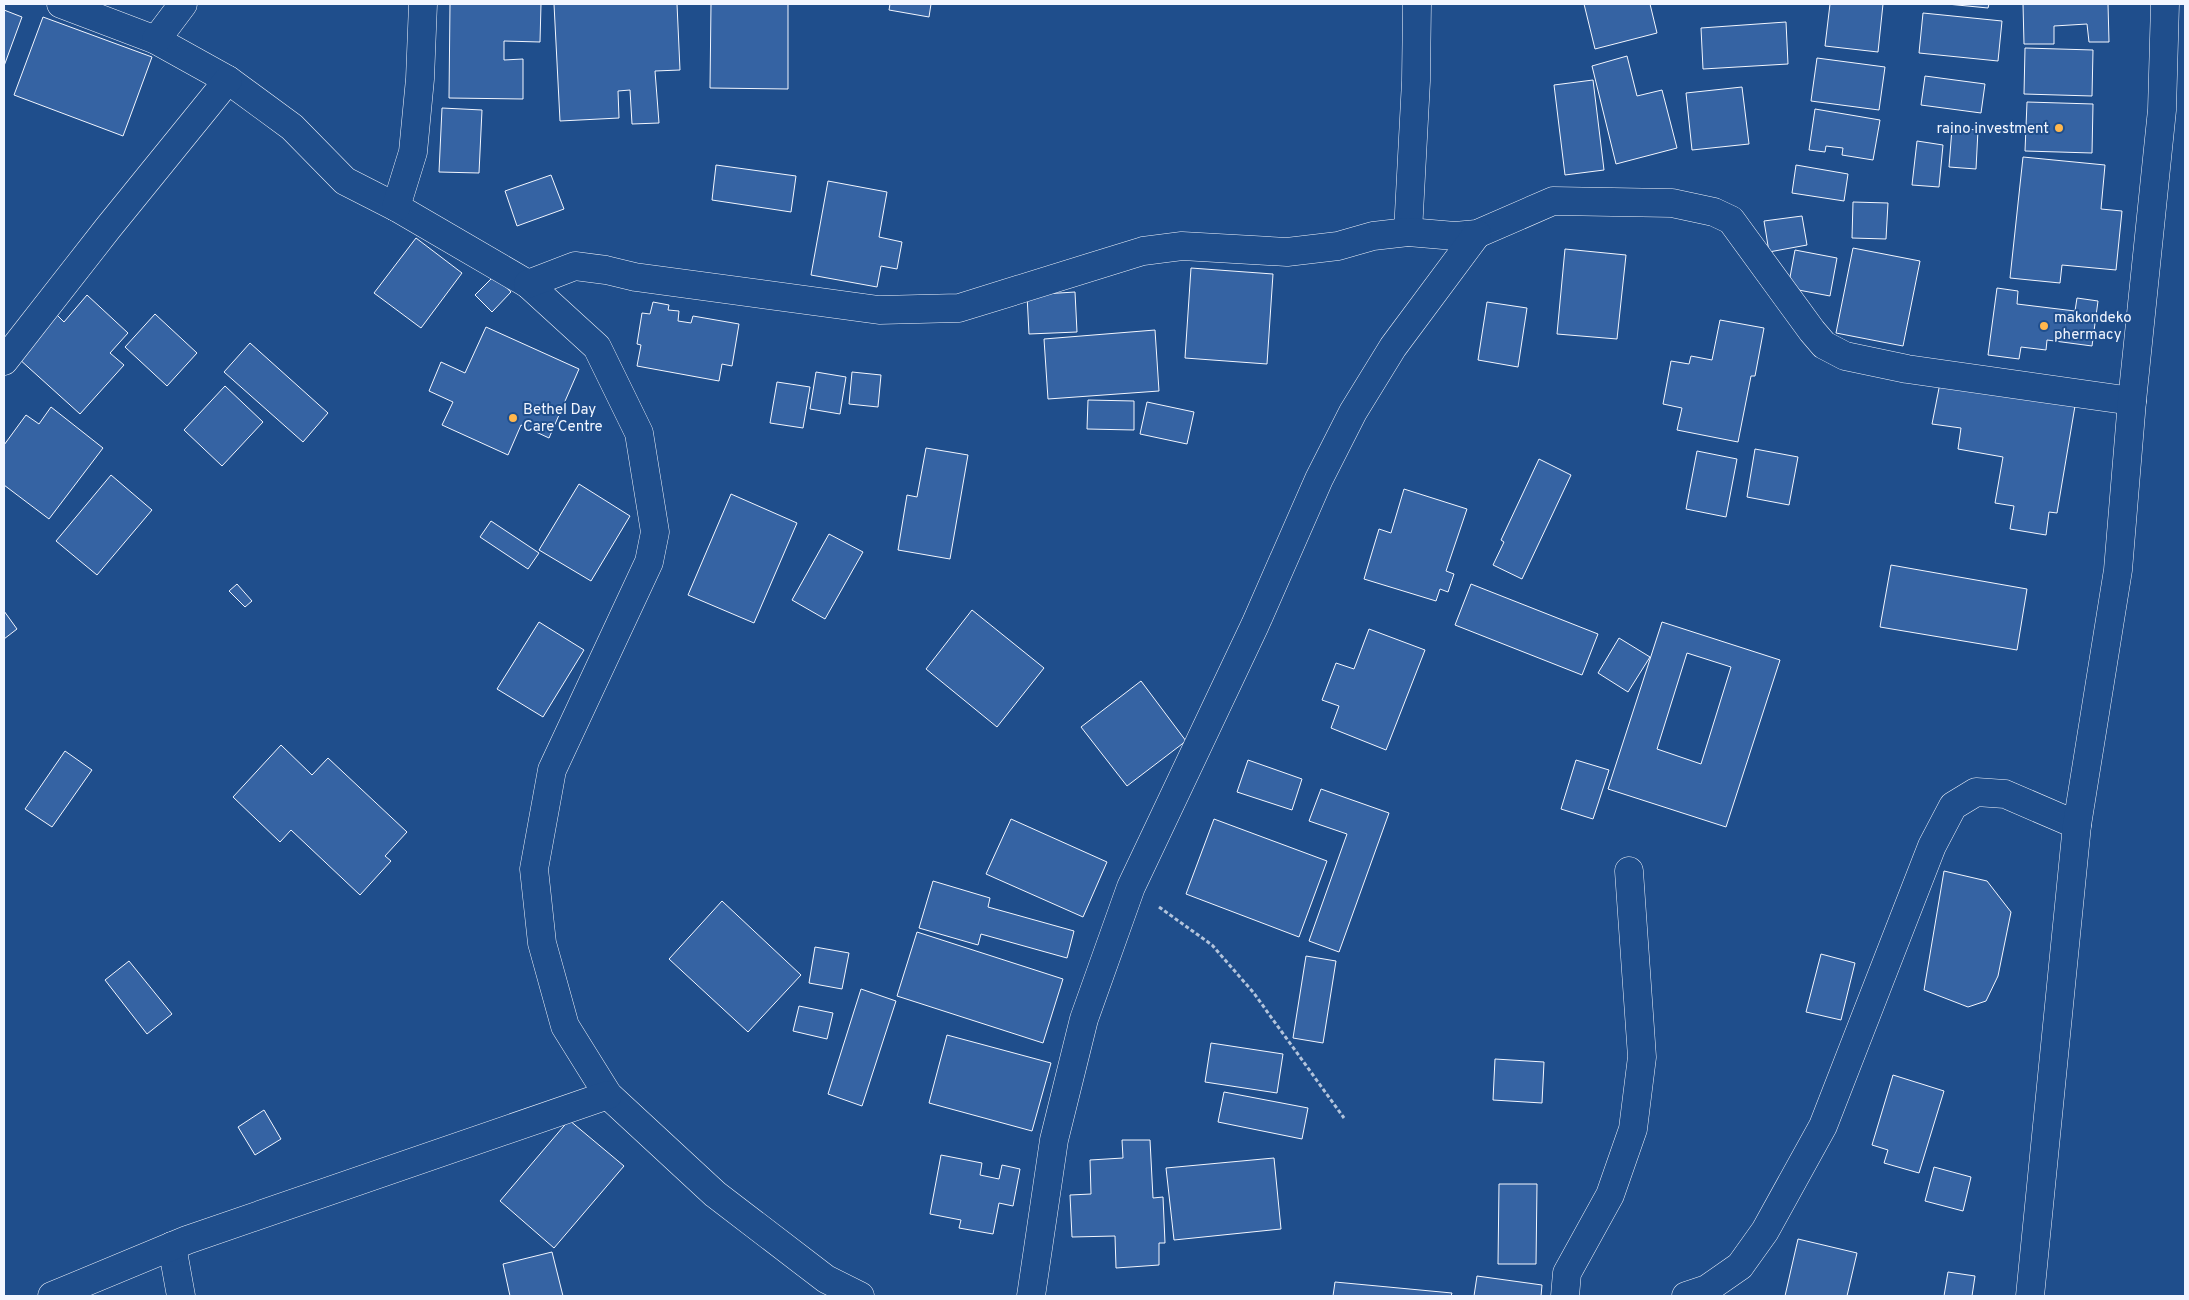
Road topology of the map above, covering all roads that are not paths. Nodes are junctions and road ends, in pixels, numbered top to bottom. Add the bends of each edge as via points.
1 (61, 4) edge
2 (183, 4) edge
3 (423, 4) edge
4 (1417, 4) edge
5 (2165, 4) edge
6 (156, 40) junction
7 (228, 80) junction
8 (396, 207) junction
9 (1408, 232) junction
10 (1477, 234) junction
11 (528, 284) junction
12 (4, 361) edge
13 (2132, 401) junction
14 (2077, 825) junction
15 (1629, 870) dead end
16 (608, 1095) junction
17 (172, 1246) junction
18 (822, 1288) edge
19 (52, 1296) edge
20 (181, 1296) edge
21 (860, 1296) edge
22 (1031, 1296) edge
23 (1565, 1296) edge
24 (1686, 1296) edge
25 (2030, 1296) edge

1 - 6 street
2 - 6 street
3 - 8 street via 413,152
4 - 9 street
5 - 13 street via 2162,110
6 - 7 street
7 - 8 street via 292,127 345,181
7 - 12 street
8 - 11 street
9 - 10 street via 1455,236
9 - 11 street via 1287,252 1182,246 1143,251 959,308 879,310 575,266
10 - 13 street via 1553,201 1672,203 1714,212 1731,220 1824,345 1846,356 1906,369
10 - 22 street via 1393,347 1353,412 1130,887 1084,1020 1054,1140
11 - 16 street via 597,347 639,433 655,532 649,562 552,770 534,868 542,943 565,1026
13 - 14 street via 2118,570
14 - 24 street via 2005,794 1976,792 1953,806 1932,846 1823,1126 1765,1231 1740,1266 1707,1289
14 - 25 street
15 - 23 street via 1642,1057 1633,1129 1610,1194 1567,1273
16 - 17 street
16 - 18 street
17 - 19 street
17 - 20 street
18 - 21 street

